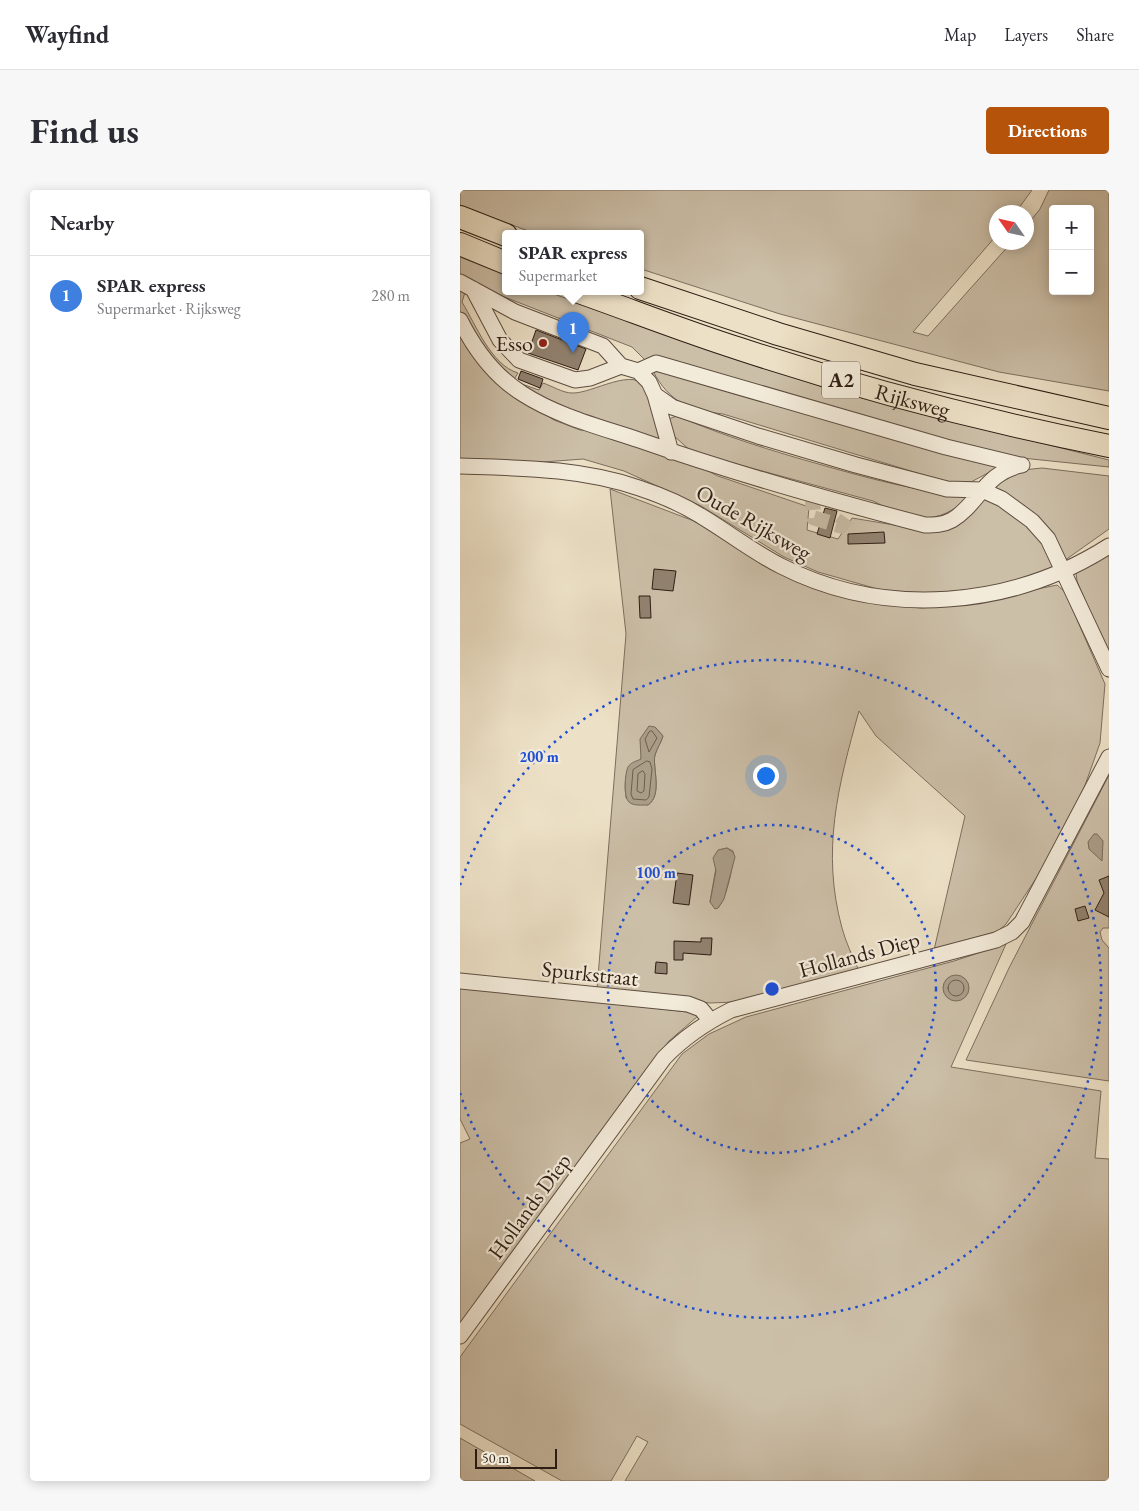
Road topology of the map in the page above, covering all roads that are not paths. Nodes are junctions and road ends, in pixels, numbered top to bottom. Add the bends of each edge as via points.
1 (460, 216) edge
2 (502, 233) edge
3 (460, 244) edge
4 (502, 261) edge
5 (460, 282) edge
6 (473, 289) junction
7 (644, 289) edge
8 (588, 295) edge
9 (460, 320) edge
10 (621, 366) junction
11 (638, 371) junction
12 (960, 386) junction
13 (655, 395) junction
14 (1109, 402) edge
15 (1109, 418) edge
16 (1109, 446) edge
17 (672, 452) junction
18 (460, 466) edge
19 (982, 490) junction
20 (1109, 546) edge
21 (1064, 571) junction
22 (1109, 669) edge
23 (1109, 756) edge
24 (460, 981) edge
25 (710, 1020) junction
26 (460, 1336) edge

1 - 2 highway
3 - 4 highway
5 - 6 street
6 - 10 street via 515,312 594,341
6 - 10 street via 500,340 519,360 575,380
7 - 12 highway, Rijksweg / A2 via 778,334
8 - 16 highway, Rijksweg / A2 via 739,349 874,390
9 - 17 street, A2 via 483,358 524,395 568,416
10 - 11 street
11 - 13 street via 649,382
11 - 19 street, A2 via 656,363 946,447 1022,465 1001,473
12 - 14 highway, A2 via 1020,387
12 - 15 highway, Rijksweg / A2
13 - 17 street
13 - 19 street via 672,407 716,423 856,465 947,489
17 - 19 street, A2 via 800,492 925,525 940,525 953,520
18 - 21 street, Oude Rijksweg via 556,469 638,488 669,499 701,516 781,566 809,578 865,594 910,600 960,599 1032,584
19 - 21 street via 1002,499 1032,521 1048,539
20 - 21 street, Oude Rijksweg
21 - 22 street
23 - 25 street, Hollands Diep via 1022,922 1012,932 996,940 731,1010
24 - 25 street, Spurkstraat via 688,1004 701,1009
25 - 26 street, Hollands Diep via 683,1039 664,1058

